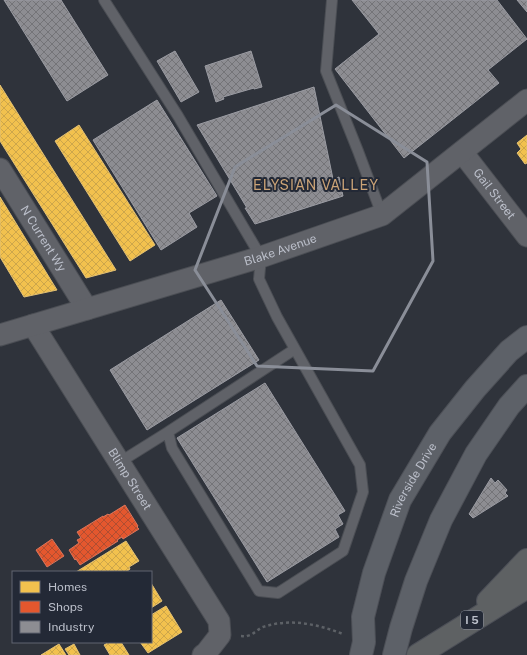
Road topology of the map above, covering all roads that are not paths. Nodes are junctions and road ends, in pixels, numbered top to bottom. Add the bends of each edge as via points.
1 (104, 0) edge
2 (332, 0) edge
3 (527, 100) edge
4 (462, 152) junction
5 (0, 169) edge
6 (382, 215) junction
7 (527, 236) edge
8 (261, 257) junction
9 (87, 309) junction
10 (33, 325) junction
11 (0, 335) edge
12 (527, 337) edge
13 (295, 349) junction
14 (527, 386) edge
15 (168, 432) junction
16 (120, 462) junction
17 (527, 560) edge
18 (527, 586) edge
19 (468, 623) junction
20 (363, 648) edge
21 (203, 655) edge
22 (394, 655) edge
23 (418, 655) edge

1 - 8 lane via 178,116
2 - 6 lane via 326,71
3 - 4 street, Blake Avenue
4 - 6 street, Blake Avenue
4 - 7 street, Gail Street
5 - 9 street, N Current Wy
6 - 8 street, Blake Avenue
8 - 9 street, Blake Avenue
8 - 13 lane via 259,279
9 - 10 street, Blake Avenue
10 - 11 street, Blake Avenue
10 - 16 street, Blimp Street
12 - 20 main road, Riverside Drive via 509,351 440,433 400,500 374,573 363,617
13 - 15 lane
13 - 15 lane via 360,465 363,492 343,551 278,593 259,591 172,448
14 - 22 main road via 509,406 476,454 442,520 416,582
15 - 16 lane
16 - 21 street, Blimp Street via 219,621 220,635
17 - 19 highway
18 - 19 highway, I 5
19 - 23 highway, I 5

